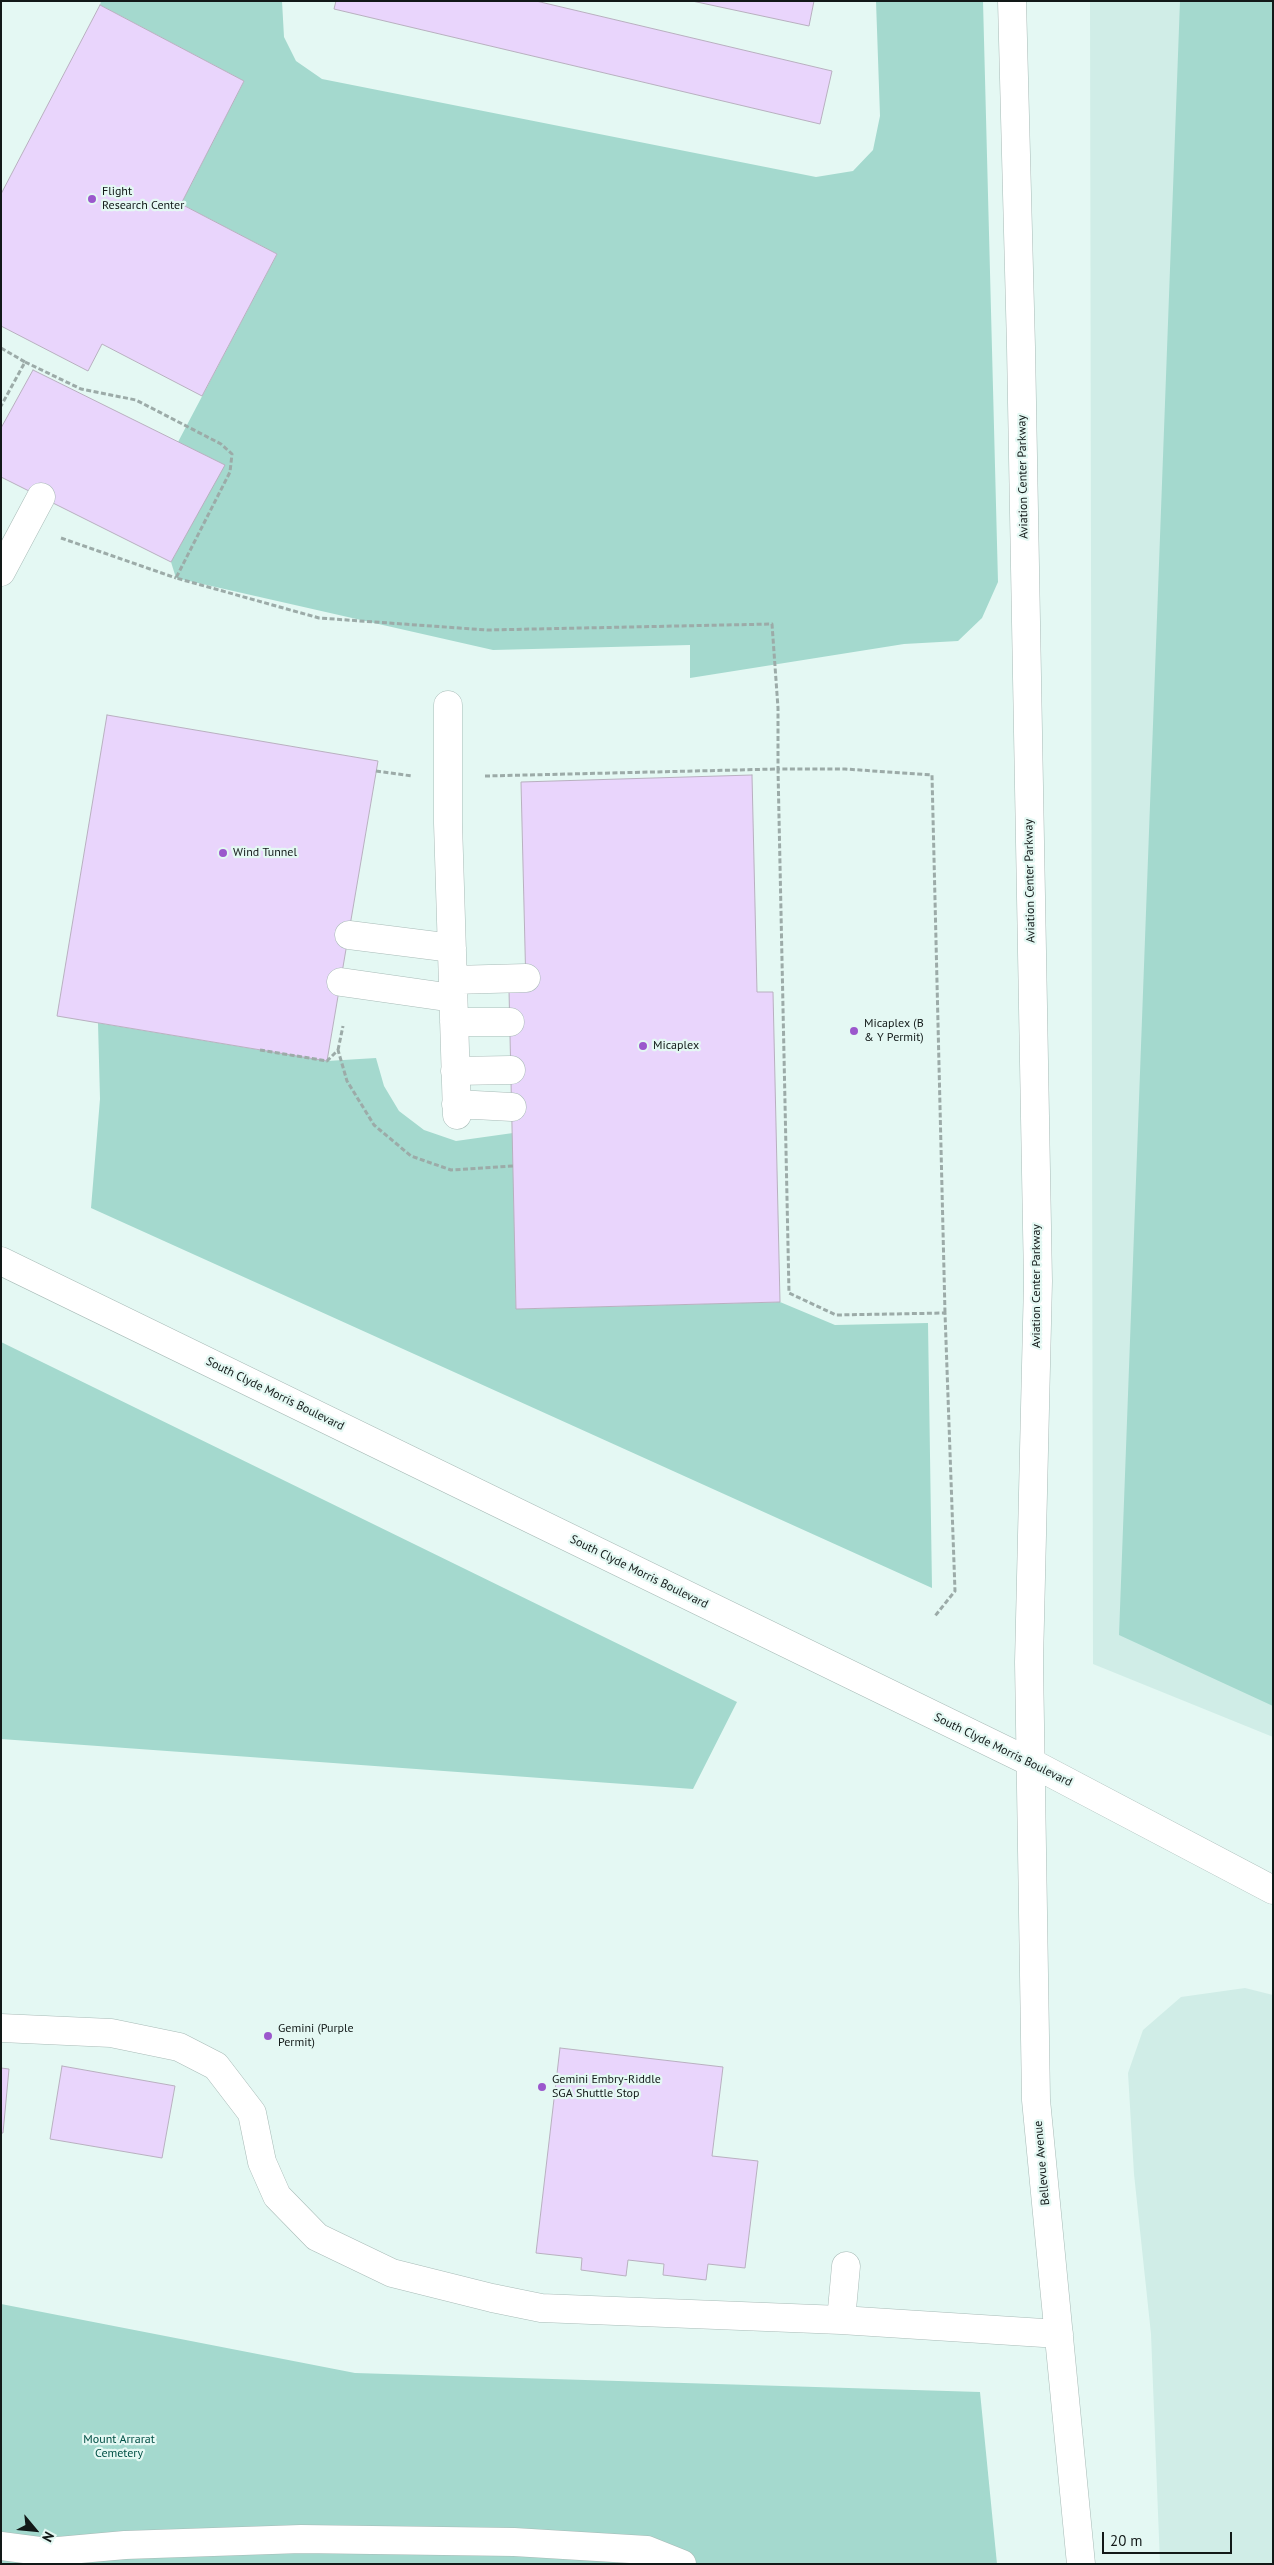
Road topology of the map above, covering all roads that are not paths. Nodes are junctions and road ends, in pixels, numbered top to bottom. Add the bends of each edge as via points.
1 (1012, 1) edge
2 (41, 497) dead end
3 (1, 572) edge
4 (448, 705) dead end
5 (349, 935) dead end
6 (452, 948) junction
7 (526, 978) dead end
8 (341, 982) dead end
9 (453, 1000) junction
10 (510, 1022) dead end
11 (511, 1070) dead end
12 (455, 1071) junction
13 (512, 1106) dead end
14 (1, 1261) edge
15 (1030, 1762) junction
16 (1273, 1890) edge
17 (1, 2028) edge
18 (846, 2266) dead end
19 (841, 2320) junction
20 (1059, 2334) junction
21 (1, 2546) edge
22 (682, 2564) edge
23 (1081, 2564) edge

1 - 15 street, Aviation Center Parkway via 1038,1281 1029,1662
2 - 3 street
4 - 6 street
5 - 6 street
6 - 9 street
7 - 9 street
8 - 9 street
9 - 10 street
9 - 12 street
11 - 12 street
12 - 13 street via 457,1109
14 - 15 street, South Clyde Morris Boulevard
15 - 16 street, South Clyde Morris Boulevard
15 - 20 street, Bellevue Avenue via 1036,2100
17 - 19 street via 111,2033 179,2047 216,2066 252,2113 262,2162 277,2196 317,2237 392,2273 541,2308
18 - 19 street
19 - 20 street
20 - 23 street, Bellevue Avenue
21 - 22 street via 47,2552 126,2545 301,2538 514,2542 647,2550

